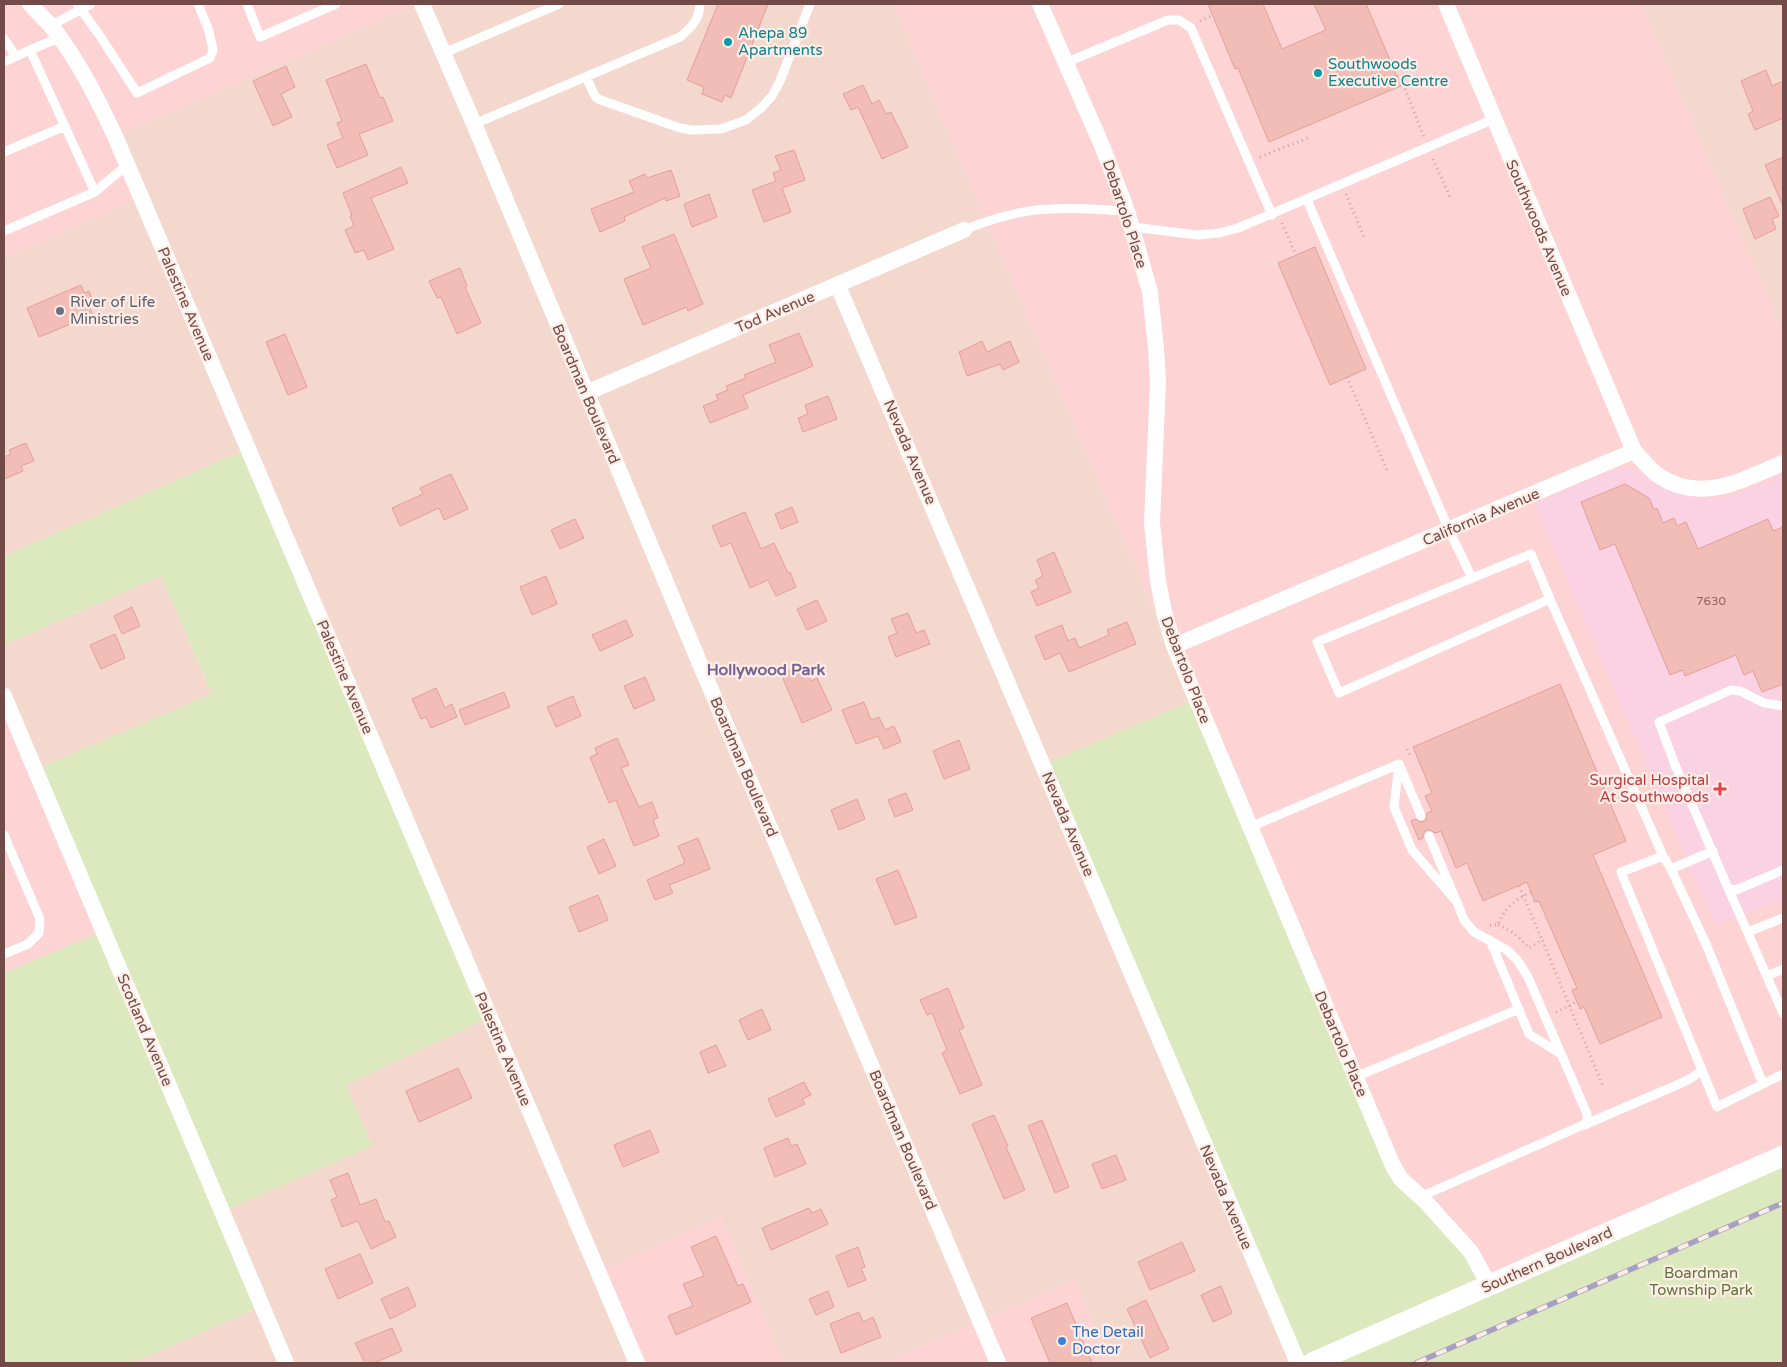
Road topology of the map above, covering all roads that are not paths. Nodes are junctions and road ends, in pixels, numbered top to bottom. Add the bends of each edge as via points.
1 (30, 4) edge
2 (91, 4) edge
3 (198, 4) edge
4 (246, 4) edge
5 (336, 4) edge
6 (422, 4) edge
7 (559, 4) edge
8 (700, 4) edge
9 (810, 4) edge
10 (1040, 4) edge
11 (1446, 4) edge
12 (78, 6) edge
13 (55, 32) junction
14 (4, 39) edge
15 (30, 50) junction
16 (444, 53) junction
17 (16, 56) junction
18 (4, 62) edge
19 (1065, 63) junction
20 (586, 77) junction
21 (1494, 119) junction
22 (474, 124) junction
23 (65, 126) junction
24 (4, 152) edge
25 (127, 165) junction
26 (95, 192) junction
27 (1307, 200) junction
28 (1127, 211) junction
29 (1272, 215) junction
30 (1133, 227) junction
31 (964, 230) joint
32 (4, 231) edge
33 (838, 286) junction
34 (586, 393) junction
35 (1634, 451) junction
36 (1783, 463) edge
37 (1449, 530) junction
38 (1472, 578) junction
39 (1550, 599) junction
40 (1174, 646) junction
41 (4, 696) edge
42 (1783, 706) edge
43 (1399, 764) junction
44 (1421, 816) dead end
45 (1250, 827) junction
46 (4, 835) edge
47 (1429, 836) dead end
48 (1712, 851) junction
49 (1662, 856) junction
50 (1671, 869) junction
51 (1783, 870) edge
52 (1728, 888) junction
53 (1456, 902) junction
54 (1783, 918) edge
55 (1748, 932) junction
56 (1490, 940) junction
57 (4, 954) edge
58 (1783, 969) edge
59 (1768, 976) junction
60 (1519, 1009) junction
61 (1783, 1013) edge
62 (1561, 1054) junction
63 (1702, 1071) junction
64 (1783, 1074) edge
65 (1355, 1076) junction
66 (1763, 1084) junction
67 (1583, 1125) junction
68 (1783, 1156) edge
69 (1420, 1197) junction
70 (1489, 1285) junction
71 (286, 1363) edge
72 (637, 1363) edge
73 (998, 1363) edge
74 (1298, 1363) edge
75 (1312, 1363) edge

1 - 13 street, Palestine Avenue
2 - 12 lane
3 - 12 lane via 209,31 213,50 210,58 137,93
4 - 5 lane via 260,37
6 - 16 street, Boardman Boulevard
7 - 16 lane
8 - 20 lane via 699,15 680,37
9 - 20 lane via 772,96 746,120 732,125 706,130 680,128 598,99
10 - 19 street, Debartolo Place
11 - 21 street, Southwoods Avenue
12 - 13 lane
13 - 15 lane
13 - 25 street, Palestine Avenue via 97,98
14 - 17 lane
15 - 17 lane
15 - 23 lane
16 - 22 street, Boardman Boulevard
17 - 18 lane
19 - 28 street, Debartolo Place
19 - 29 lane via 1168,20 1179,20 1191,28
20 - 22 lane
21 - 27 lane
21 - 35 street, Southwoods Avenue
22 - 34 street, Boardman Boulevard
23 - 24 lane
23 - 26 lane
25 - 26 lane
25 - 72 street, Palestine Avenue
26 - 32 lane
27 - 29 lane
27 - 37 lane
28 - 30 street, Debartolo Place
28 - 31 lane via 1050,209 1006,216
29 - 30 lane via 1220,233 1197,235
30 - 40 street, Debartolo Place via 1150,292 1156,348 1158,382 1152,523 1158,581
31 - 33 street, Tod Avenue
33 - 34 street, Tod Avenue
33 - 74 street, Nevada Avenue
34 - 73 street, Boardman Boulevard
35 - 36 street via 1657,474 1690,489 1706,490 1733,483
35 - 37 street, California Avenue
37 - 38 lane
37 - 40 street, California Avenue
38 - 39 lane via 1532,554
38 - 39 lane via 1317,642 1339,693
39 - 49 lane
40 - 45 street, Debartolo Place
41 - 71 street, Scotland Avenue
42 - 48 lane via 1764,703 1731,690 1658,722
43 - 44 lane
43 - 45 lane
43 - 53 lane via 1394,807 1412,850
45 - 65 street, Debartolo Place
46 - 57 lane via 40,919 39,932 28,944
47 - 53 lane
48 - 50 lane
48 - 52 lane
49 - 50 lane
49 - 63 lane via 1621,872
50 - 66 lane via 1706,944
51 - 52 lane via 1736,890
52 - 55 lane
53 - 56 lane via 1474,932
54 - 55 lane
55 - 59 lane
56 - 60 lane
56 - 62 lane via 1518,961
58 - 59 lane
59 - 61 lane
60 - 62 lane via 1529,1034
60 - 65 lane
62 - 67 lane via 1587,1114
63 - 66 lane via 1717,1106
63 - 67 lane
64 - 66 lane
65 - 69 street, Debartolo Place via 1393,1166 1401,1179
67 - 69 lane
68 - 70 street, Southern Boulevard
69 - 70 street, Debartolo Place via 1471,1252
70 - 75 street, Southern Boulevard

